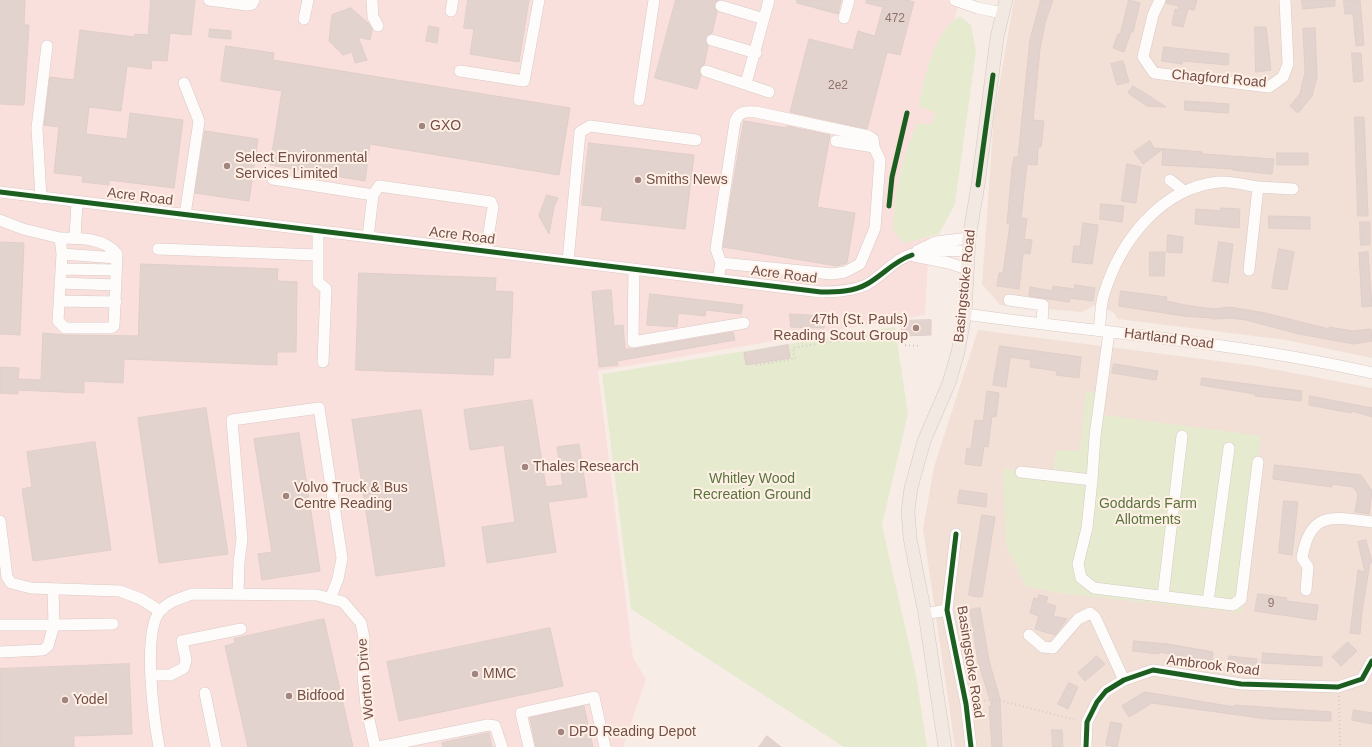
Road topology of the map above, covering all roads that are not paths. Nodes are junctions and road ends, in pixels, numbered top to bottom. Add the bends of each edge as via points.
1 (209, 0) edge
2 (254, 0) edge
3 (308, 0) edge
4 (372, 0) edge
5 (453, 0) edge
6 (539, 0) edge
7 (654, 0) edge
8 (769, 0) edge
9 (849, 0) edge
10 (955, 0) edge
11 (1006, 0) edge
12 (1160, 0) edge
13 (1285, 0) edge
14 (721, 6) dead end
15 (451, 11) dead end
16 (1002, 13) junction
17 (844, 18) dead end
18 (304, 19) dead end
19 (764, 19) junction
20 (378, 26) dead end
21 (712, 40) dead end
22 (47, 46) dead end
23 (756, 53) junction
24 (460, 71) dead end
25 (706, 71) dead end
26 (184, 83) dead end
27 (746, 83) junction
28 (768, 92) dead end
29 (639, 100) dead end
30 (696, 140) dead end
31 (836, 141) dead end
32 (874, 147) junction
33 (274, 179) dead end
34 (1170, 180) dead end
35 (1258, 187) junction
36 (1293, 189) dead end
37 (1184, 191) junction
38 (0, 192) edge
39 (373, 195) junction
40 (41, 198) junction
41 (77, 202) junction
42 (185, 215) junction
43 (0, 220) edge
44 (318, 231) junction
45 (368, 237) junction
46 (60, 238) junction
47 (75, 238) junction
48 (968, 244) junction
49 (158, 249) dead end
50 (486, 251) junction
51 (62, 254) junction
52 (318, 255) junction
53 (912, 255) junction
54 (117, 258) junction
55 (568, 261) junction
56 (721, 263) junction
57 (61, 268) junction
58 (634, 269) junction
59 (967, 269) junction
60 (116, 270) junction
61 (1249, 270) dead end
62 (718, 280) junction
63 (60, 283) junction
64 (116, 285) junction
65 (1009, 300) dead end
66 (60, 301) junction
67 (116, 302) junction
68 (965, 314) junction
69 (744, 323) dead end
70 (1042, 324) junction
71 (1104, 331) junction
72 (323, 362) dead end
73 (1372, 373) edge
74 (1182, 436) dead end
75 (1228, 448) dead end
76 (1258, 462) dead end
77 (1021, 472) dead end
78 (1092, 480) junction
79 (0, 521) edge
80 (1372, 522) edge
81 (956, 534) dead end
82 (53, 589) junction
83 (1306, 590) dead end
84 (238, 594) junction
85 (1163, 596) junction
86 (330, 599) junction
87 (1208, 602) junction
88 (947, 610) junction
89 (160, 611) junction
90 (925, 614) junction
91 (113, 624) dead end
92 (0, 625) edge
93 (54, 625) junction
94 (241, 629) dead end
95 (1029, 635) dead end
96 (0, 652) edge
97 (1372, 661) edge
98 (151, 675) junction
99 (1124, 680) junction
100 (205, 693) dead end
101 (159, 747) edge
102 (216, 747) edge
103 (375, 747) edge
104 (379, 747) edge
105 (502, 747) edge
106 (529, 747) edge
107 (605, 747) edge
108 (945, 747) edge
109 (971, 747) edge
110 (1086, 747) edge

1 - 2 street via 247,5 252,4
3 - 18 street
4 - 20 street via 373,17
5 - 15 street
6 - 24 street via 524,82
7 - 29 street
8 - 19 street
9 - 17 street
10 - 16 street
11 - 16 main road, Basingstoke Road
12 - 13 street, Chagford Road via 1153,15 1143,57 1154,73 1269,87 1283,77 1288,64
14 - 19 street
16 - 48 main road, Basingstoke Road
19 - 23 street
21 - 23 street
22 - 40 street via 37,128
23 - 27 street
25 - 27 street
26 - 42 street via 199,121
27 - 28 street
30 - 55 street via 590,126 580,132
31 - 32 street
32 - 56 street via 880,160 875,228 860,264 845,272 827,274
32 - 56 street via 873,139 868,136 752,112 741,113 735,122 716,249
33 - 39 street
34 - 37 street
35 - 36 street
35 - 37 street via 1220,182
35 - 61 street
37 - 71 street via 1161,206 1138,229 1117,260 1103,296
38 - 40 street, Acre Road
39 - 45 street
39 - 50 street via 379,186 491,202 493,207
40 - 41 street, Acre Road
41 - 42 street, Acre Road
41 - 47 street
42 - 44 street, Acre Road
43 - 46 street via 23,229
44 - 45 street, Acre Road
44 - 52 street
45 - 50 street, Acre Road
46 - 47 street
46 - 51 street
47 - 54 street via 105,243 113,249
48 - 53 street, Acre Road via 936,242
48 - 59 main road, Basingstoke Road
49 - 52 street
50 - 55 street, Acre Road
51 - 54 street
51 - 57 street
52 - 72 street via 318,282 326,289
53 - 59 street
53 - 62 street, Acre Road via 901,259 866,284 843,292 821,292
54 - 60 street
55 - 58 street, Acre Road
56 - 62 street
57 - 60 street
57 - 63 street
58 - 62 street, Acre Road
58 - 69 street via 633,342
59 - 68 main road, Basingstoke Road
60 - 64 street
63 - 64 street
63 - 66 street
64 - 67 street
65 - 70 street via 1043,305
66 - 67 street
66 - 67 street via 58,320 65,328 114,326
68 - 70 street, Hartland Road
68 - 90 main road, Basingstoke Road via 949,383 924,441 911,488 908,511 910,538
70 - 71 street, Hartland Road
71 - 73 street, Hartland Road via 1220,345
71 - 78 street
74 - 85 street
75 - 87 street
76 - 87 street via 1241,599 1233,605
77 - 78 street
78 - 85 street via 1078,564 1081,578 1094,588
79 - 82 street via 8,581 14,585
80 - 83 street via 1335,517 1318,522 1305,540 1302,558 1308,567
81 - 88 street, Basingstoke Road
82 - 89 street via 120,591 141,599
82 - 93 street
84 - 86 street, Worton Drive via 317,595
84 - 86 street via 242,540 232,420 319,408 342,558 338,579
84 - 89 street, Worton Drive via 192,594 174,600
85 - 87 street
86 - 103 street, Worton Drive via 343,602 360,623 364,638 363,675 366,706
88 - 90 street, Basingstoke Road
88 - 109 street, Basingstoke Road via 966,704
89 - 98 street via 154,627
90 - 108 main road, Basingstoke Road
91 - 93 street
92 - 93 street
93 - 96 street via 48,646 44,650
94 - 98 street via 182,641 186,660 184,668 170,675
95 - 99 street via 1043,647 1053,648 1078,619 1090,613 1095,617
97 - 99 street, Ambrook Road via 1362,679 1338,687 1241,684 1153,670
98 - 101 street via 153,715
99 - 110 street, Ambrook Road via 1106,691 1097,702 1087,722
100 - 102 street
104 - 105 street via 488,725 496,726
106 - 107 street via 521,713 594,697

